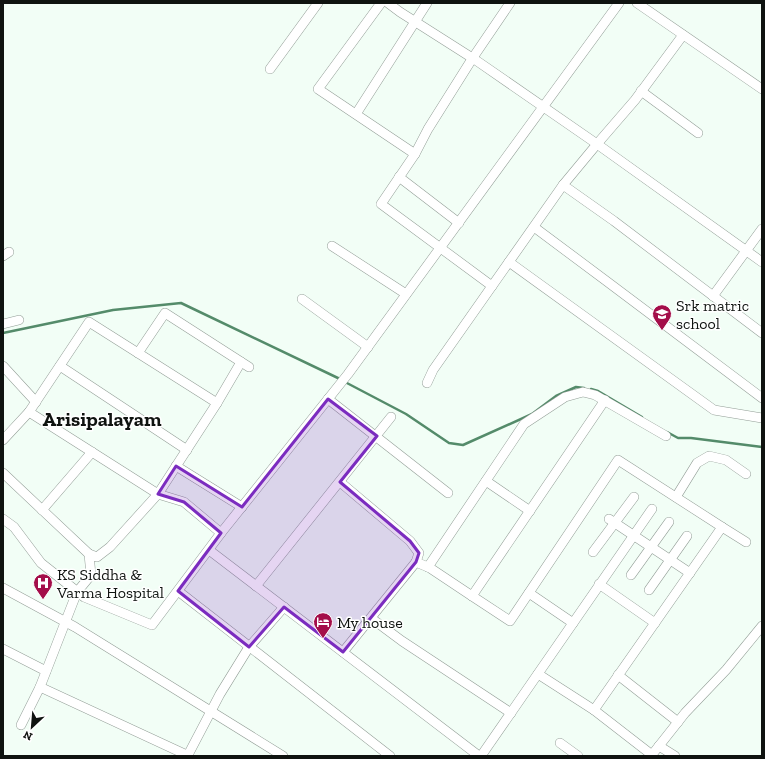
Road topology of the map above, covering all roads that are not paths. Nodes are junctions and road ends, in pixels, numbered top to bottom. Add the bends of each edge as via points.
1 (318, 3) edge
2 (381, 3) edge
3 (388, 3) edge
4 (427, 3) edge
5 (510, 3) edge
6 (618, 3) edge
7 (637, 3) edge
8 (415, 22) junction
9 (683, 35) junction
10 (472, 59) junction
11 (270, 69) dead end
12 (762, 89) edge
13 (641, 91) junction
14 (543, 107) junction
15 (356, 114) junction
16 (698, 133) dead end
17 (597, 144) junction
18 (415, 154) junction
19 (399, 177) junction
20 (563, 186) junction
21 (458, 223) junction
22 (534, 227) junction
23 (762, 230) edge
24 (332, 246) dead end
25 (440, 248) junction
26 (746, 251) junction
27 (509, 262) junction
28 (762, 262) edge
29 (492, 286) junction
30 (406, 294) junction
31 (713, 296) junction
32 (302, 299) dead end
33 (19, 320) dead end
34 (3, 324) edge
35 (762, 333) edge
36 (368, 347) junction
37 (138, 353) junction
38 (3, 366) edge
39 (60, 366) junction
40 (427, 383) dead end
41 (762, 398) edge
42 (328, 399) junction
43 (605, 400) junction
44 (36, 402) junction
45 (217, 403) junction
46 (29, 412) junction
47 (391, 418) dead end
48 (762, 418) edge
49 (376, 436) junction
50 (666, 436) dead end
51 (3, 440) edge
52 (187, 450) junction
53 (92, 452) junction
54 (176, 466) junction
55 (3, 473) edge
56 (746, 474) dead end
57 (486, 481) junction
58 (340, 482) junction
59 (448, 493) dead end
60 (158, 494) junction
61 (676, 497) junction
62 (634, 498) dead end
63 (242, 507) junction
64 (652, 509) dead end
65 (42, 510) junction
66 (530, 511) junction
67 (3, 519) edge
68 (612, 521) junction
69 (669, 522) dead end
70 (722, 527) junction
71 (221, 533) junction
72 (633, 535) junction
73 (687, 536) dead end
74 (746, 542) dead end
75 (651, 547) junction
76 (209, 550) junction
77 (594, 552) dead end
78 (89, 554) junction
79 (670, 560) junction
80 (416, 562) junction
81 (428, 567) junction
82 (690, 574) junction
83 (631, 575) dead end
84 (599, 584) junction
85 (256, 586) junction
86 (3, 588) edge
87 (649, 590) dead end
88 (178, 591) junction
89 (77, 592) junction
90 (529, 594) junction
91 (472, 596) junction
92 (284, 607) junction
93 (371, 618) junction
94 (65, 621) junction
95 (573, 623) junction
96 (655, 623) junction
97 (762, 626) edge
98 (249, 647) junction
99 (3, 650) edge
100 (343, 652) junction
101 (46, 671) junction
102 (538, 674) junction
103 (618, 675) junction
104 (40, 687) junction
105 (594, 710) junction
106 (211, 712) junction
107 (511, 713) junction
108 (678, 722) junction
109 (20, 725) dead end
110 (560, 743) dead end
111 (659, 746) junction
112 (189, 756) edge
113 (283, 756) edge
114 (390, 756) edge
115 (480, 756) edge
116 (578, 756) edge
117 (652, 756) edge
118 (675, 756) edge

1 - 11 street
2 - 15 street via 318,89
3 - 8 street
4 - 8 street
5 - 10 street
6 - 14 street
7 - 9 street
8 - 10 street
8 - 15 street
9 - 12 street
9 - 13 street
10 - 14 street
10 - 18 street
13 - 16 street
13 - 17 street
14 - 17 street
14 - 21 street
15 - 18 street
17 - 20 street
17 - 26 street
18 - 19 street
19 - 21 street
19 - 25 street via 381,204
20 - 22 street
20 - 31 street via 614,220
21 - 25 street
22 - 27 street
22 - 41 street
23 - 26 street
24 - 30 street
25 - 29 street
25 - 30 street
26 - 28 street
26 - 31 street
27 - 29 street
27 - 48 street via 714,410
29 - 40 street via 433,370
30 - 36 street
31 - 35 street
32 - 36 street
33 - 34 street
36 - 42 street
37 - 39 street via 89,322
37 - 45 street
37 - 45 street via 165,313 245,364
38 - 44 street
39 - 44 street
39 - 52 street
42 - 49 street
42 - 63 street
43 - 50 street
43 - 57 street via 583,392 565,397 524,424
43 - 66 street
44 - 46 street
45 - 52 street
46 - 51 street
46 - 53 street
47 - 49 street
49 - 58 street
49 - 59 street
52 - 54 street
53 - 60 street
53 - 65 street
54 - 60 street
54 - 63 street
55 - 65 street
56 - 61 street via 726,460 709,456 697,464
57 - 66 street
57 - 81 street
58 - 80 street via 410,541 419,553
58 - 85 street
60 - 71 street via 184,502
60 - 78 street via 110,547 96,557
61 - 70 street
61 - 90 street via 618,460
62 - 68 street
63 - 71 street
64 - 72 street
65 - 78 street
66 - 91 street
67 - 89 street via 14,528 41,563
68 - 72 street
68 - 77 street
69 - 75 street
70 - 74 street
70 - 82 street
71 - 76 street
72 - 75 street
72 - 84 street
73 - 79 street
75 - 79 street
75 - 83 street
76 - 85 street
76 - 88 street
78 - 89 street via 91,575
79 - 82 street
79 - 87 street
80 - 81 street
80 - 93 street
81 - 91 street
82 - 96 street
84 - 95 street
84 - 96 street
85 - 92 street
86 - 94 street
88 - 89 street via 152,625
88 - 98 street
89 - 94 street
90 - 91 street via 510,622
90 - 95 street
92 - 98 street
92 - 100 street
93 - 100 street
93 - 107 street
94 - 101 street
94 - 106 street
95 - 102 street
96 - 103 street
97 - 108 street
98 - 106 street
98 - 114 street
99 - 101 street
100 - 115 street
101 - 104 street
102 - 105 street
102 - 107 street
103 - 105 street
103 - 108 street
104 - 109 street
104 - 112 street
105 - 117 street
106 - 112 street
106 - 113 street
107 - 115 street
108 - 111 street
110 - 116 street
111 - 117 street
111 - 118 street

